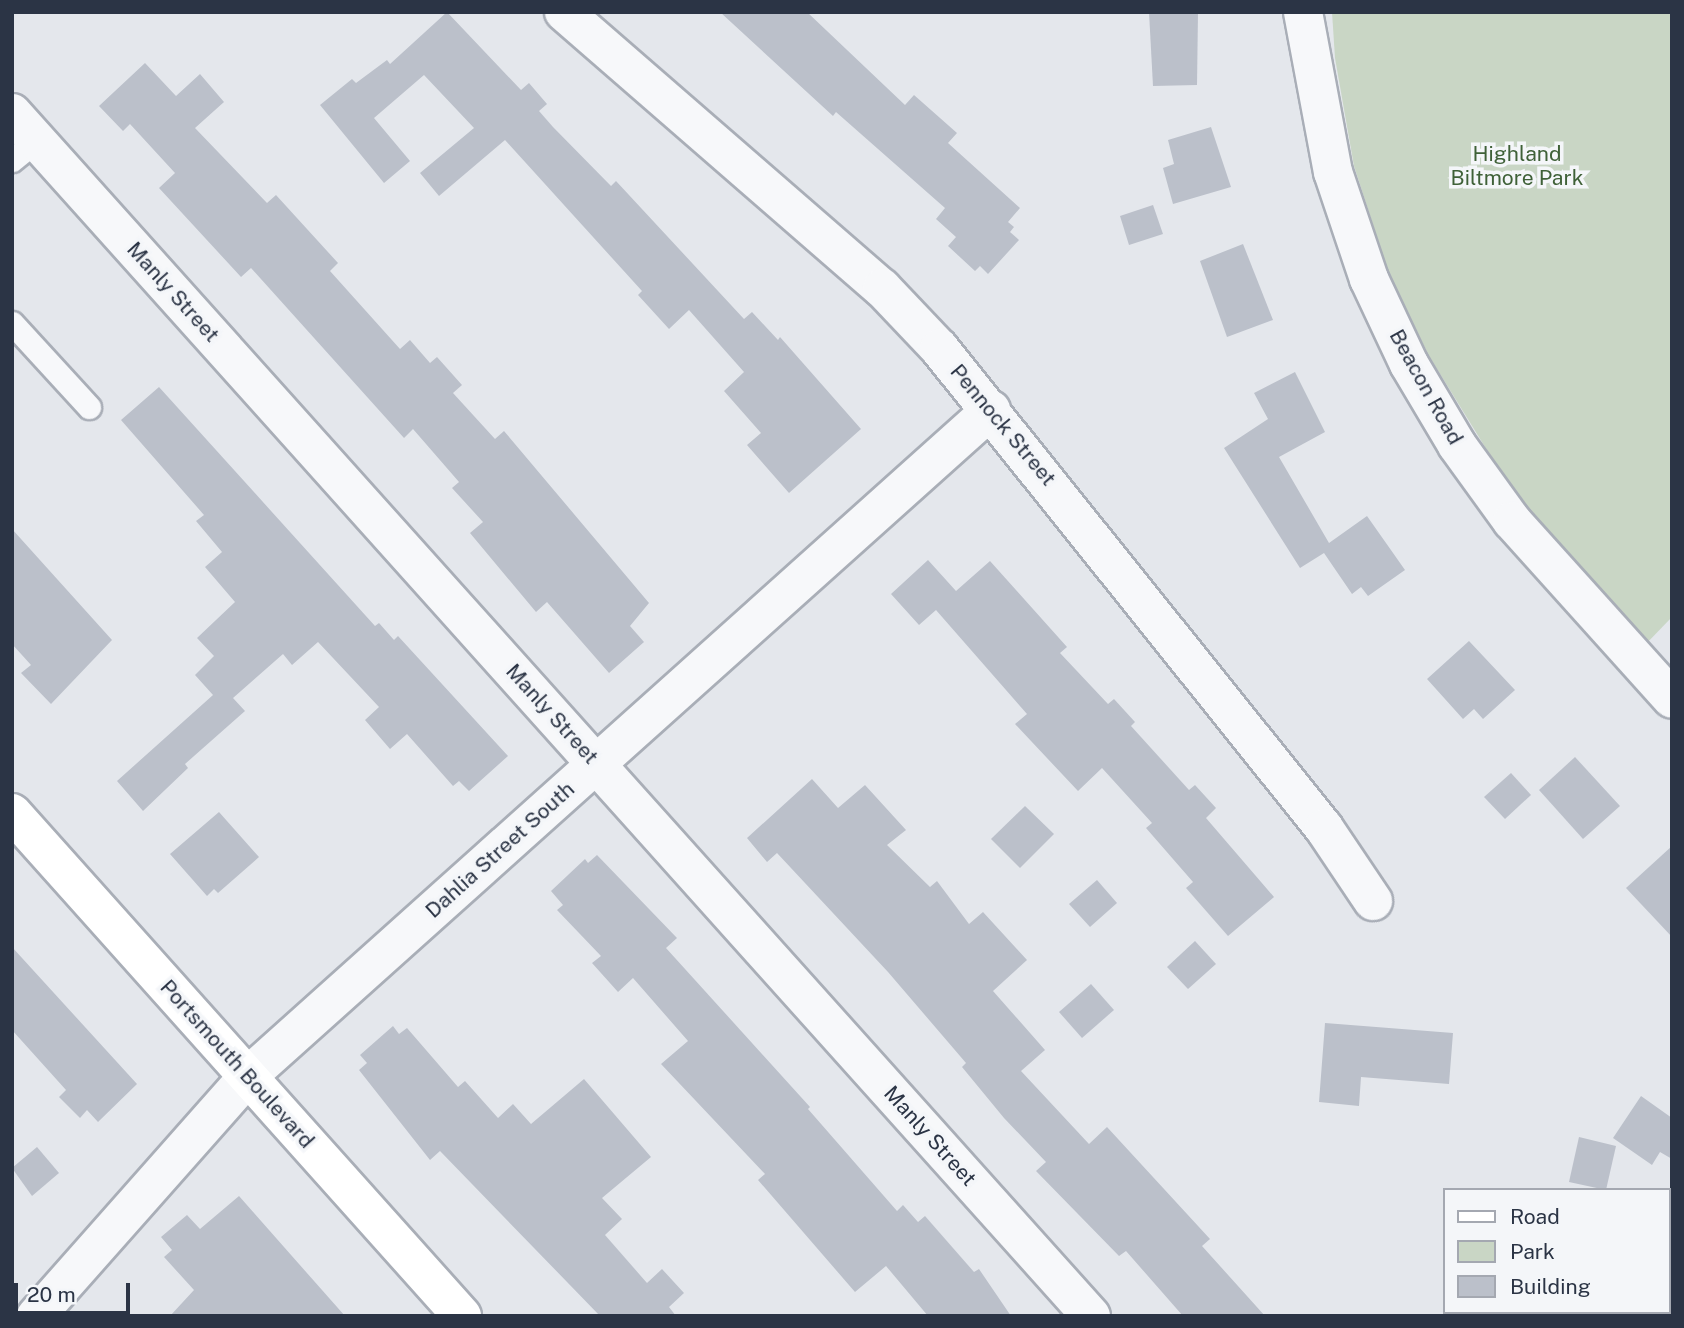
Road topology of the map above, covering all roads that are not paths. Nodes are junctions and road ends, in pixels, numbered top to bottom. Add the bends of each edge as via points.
1 (565, 12) edge
2 (1303, 12) edge
3 (20, 137) edge
4 (12, 323) edge
5 (89, 407) dead end
6 (991, 410) junction
7 (1672, 699) edge
8 (597, 764) junction
9 (12, 813) edge
10 (1373, 901) dead end
11 (248, 1076) junction
12 (36, 1316) edge
13 (462, 1316) edge
14 (1091, 1316) edge

1 - 6 street, Pennock Street via 881,288
2 - 7 street, Beacon Road via 1332,172 1369,279 1409,364 1457,445 1512,522
3 - 8 street, Manly Street
4 - 5 lane
6 - 8 street, Dahlia Street South
6 - 10 street, Pennock Street via 1324,828
8 - 11 street, Dahlia Street South
8 - 14 street, Manly Street
9 - 11 main road, Portsmouth Boulevard
11 - 12 street, Dahlia Street South
11 - 13 main road, Portsmouth Boulevard

